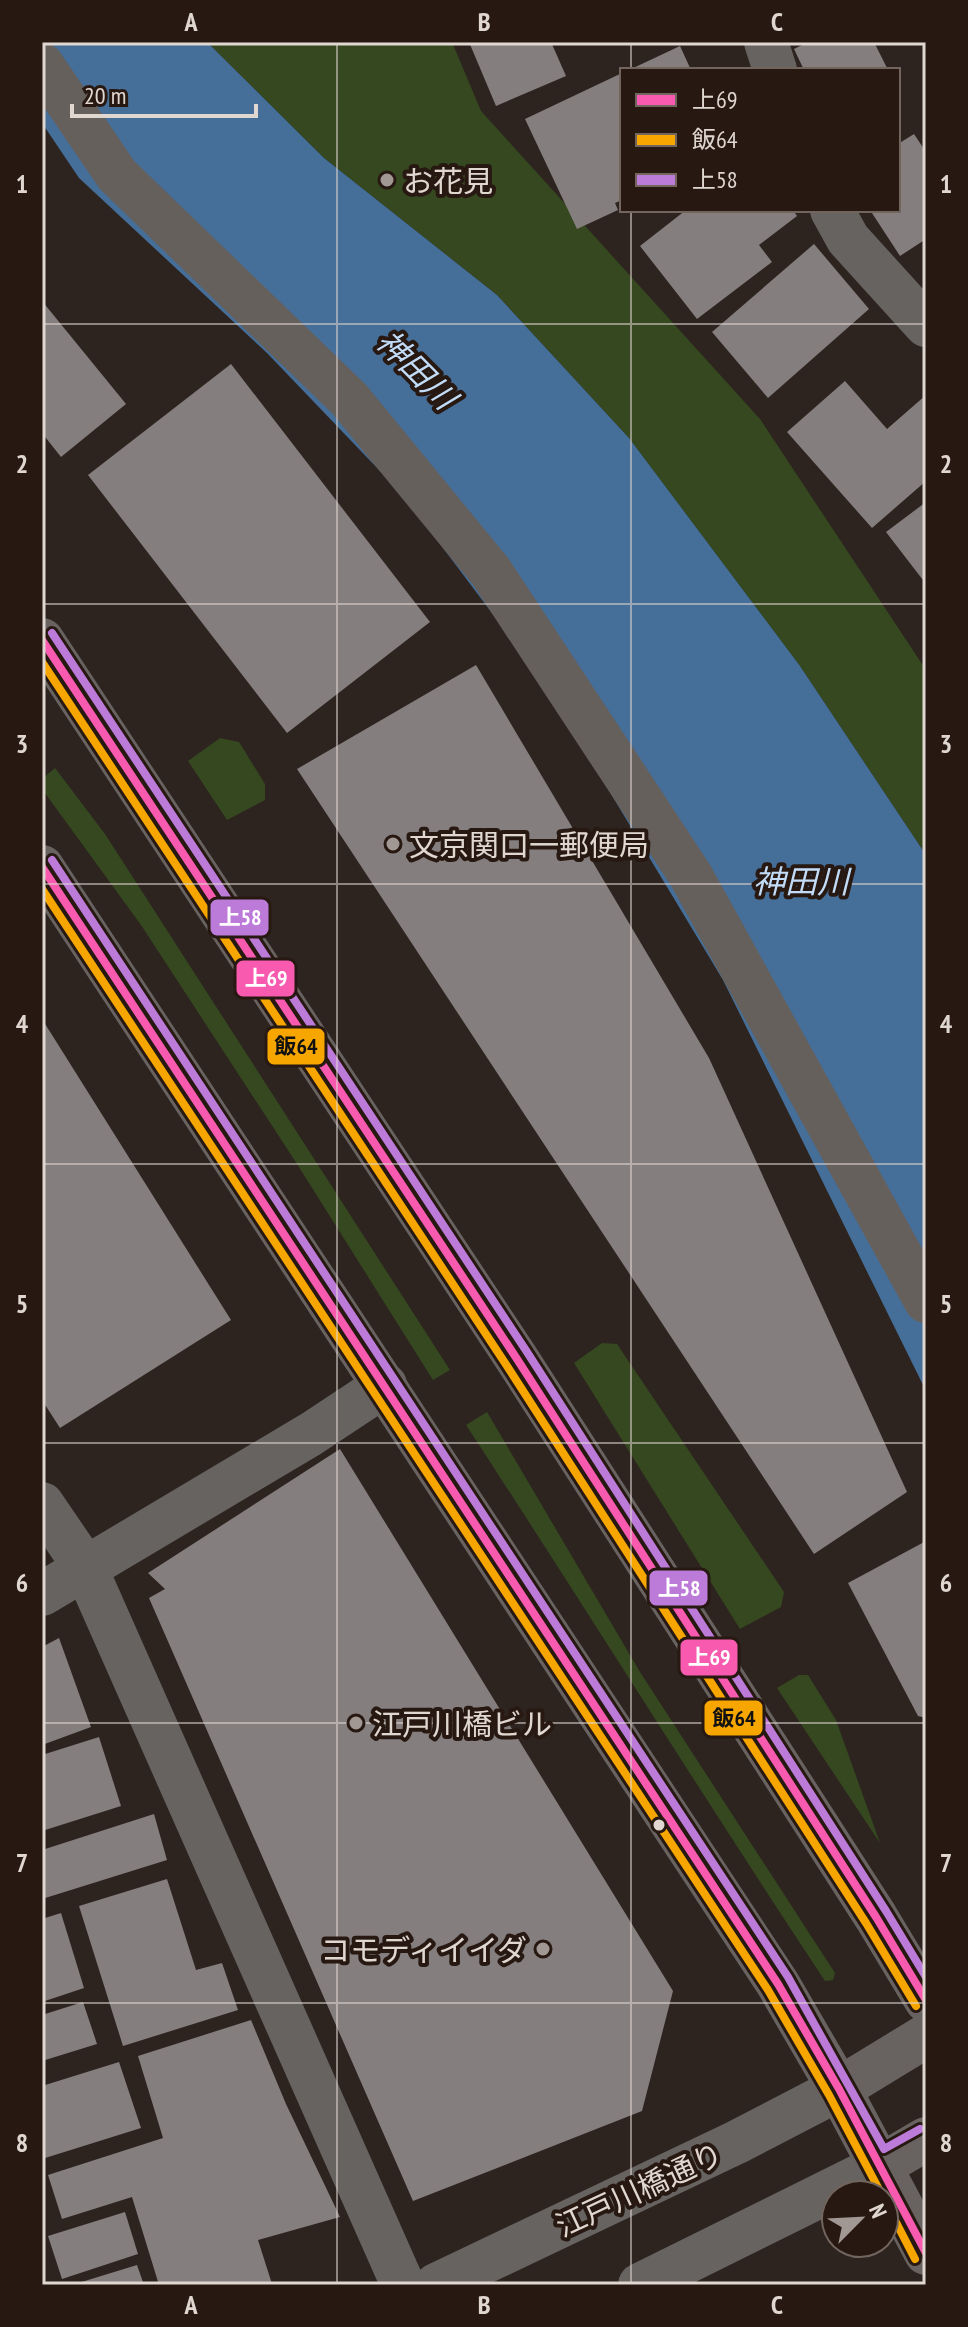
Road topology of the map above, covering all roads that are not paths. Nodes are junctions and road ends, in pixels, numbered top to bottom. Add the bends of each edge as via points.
1 (766, 42) edge
2 (42, 65) edge
3 (774, 68) edge
4 (833, 212) edge
5 (926, 325) edge
6 (42, 640) edge
7 (42, 867) edge
8 (926, 1301) edge
9 (385, 1385) junction
10 (42, 1504) edge
11 (85, 1567) junction
12 (42, 1594) edge
13 (926, 2000) edge
14 (926, 2036) edge
15 (839, 2089) junction
16 (926, 2139) edge
17 (880, 2166) junction
18 (926, 2253) edge
19 (403, 2285) edge
20 (436, 2285) edge
21 (640, 2285) edge

1 - 3 street
2 - 8 highway via 117,175 349,399 491,572 691,876
4 - 5 street via 848,239
6 - 13 main road via 525,1372
7 - 9 main road
9 - 11 street
9 - 15 main road via 769,1970
10 - 11 street
11 - 12 street
11 - 19 street
14 - 15 main road
15 - 17 main road
15 - 20 street, 江戸川橋通り
16 - 17 main road
17 - 18 main road
17 - 21 street

